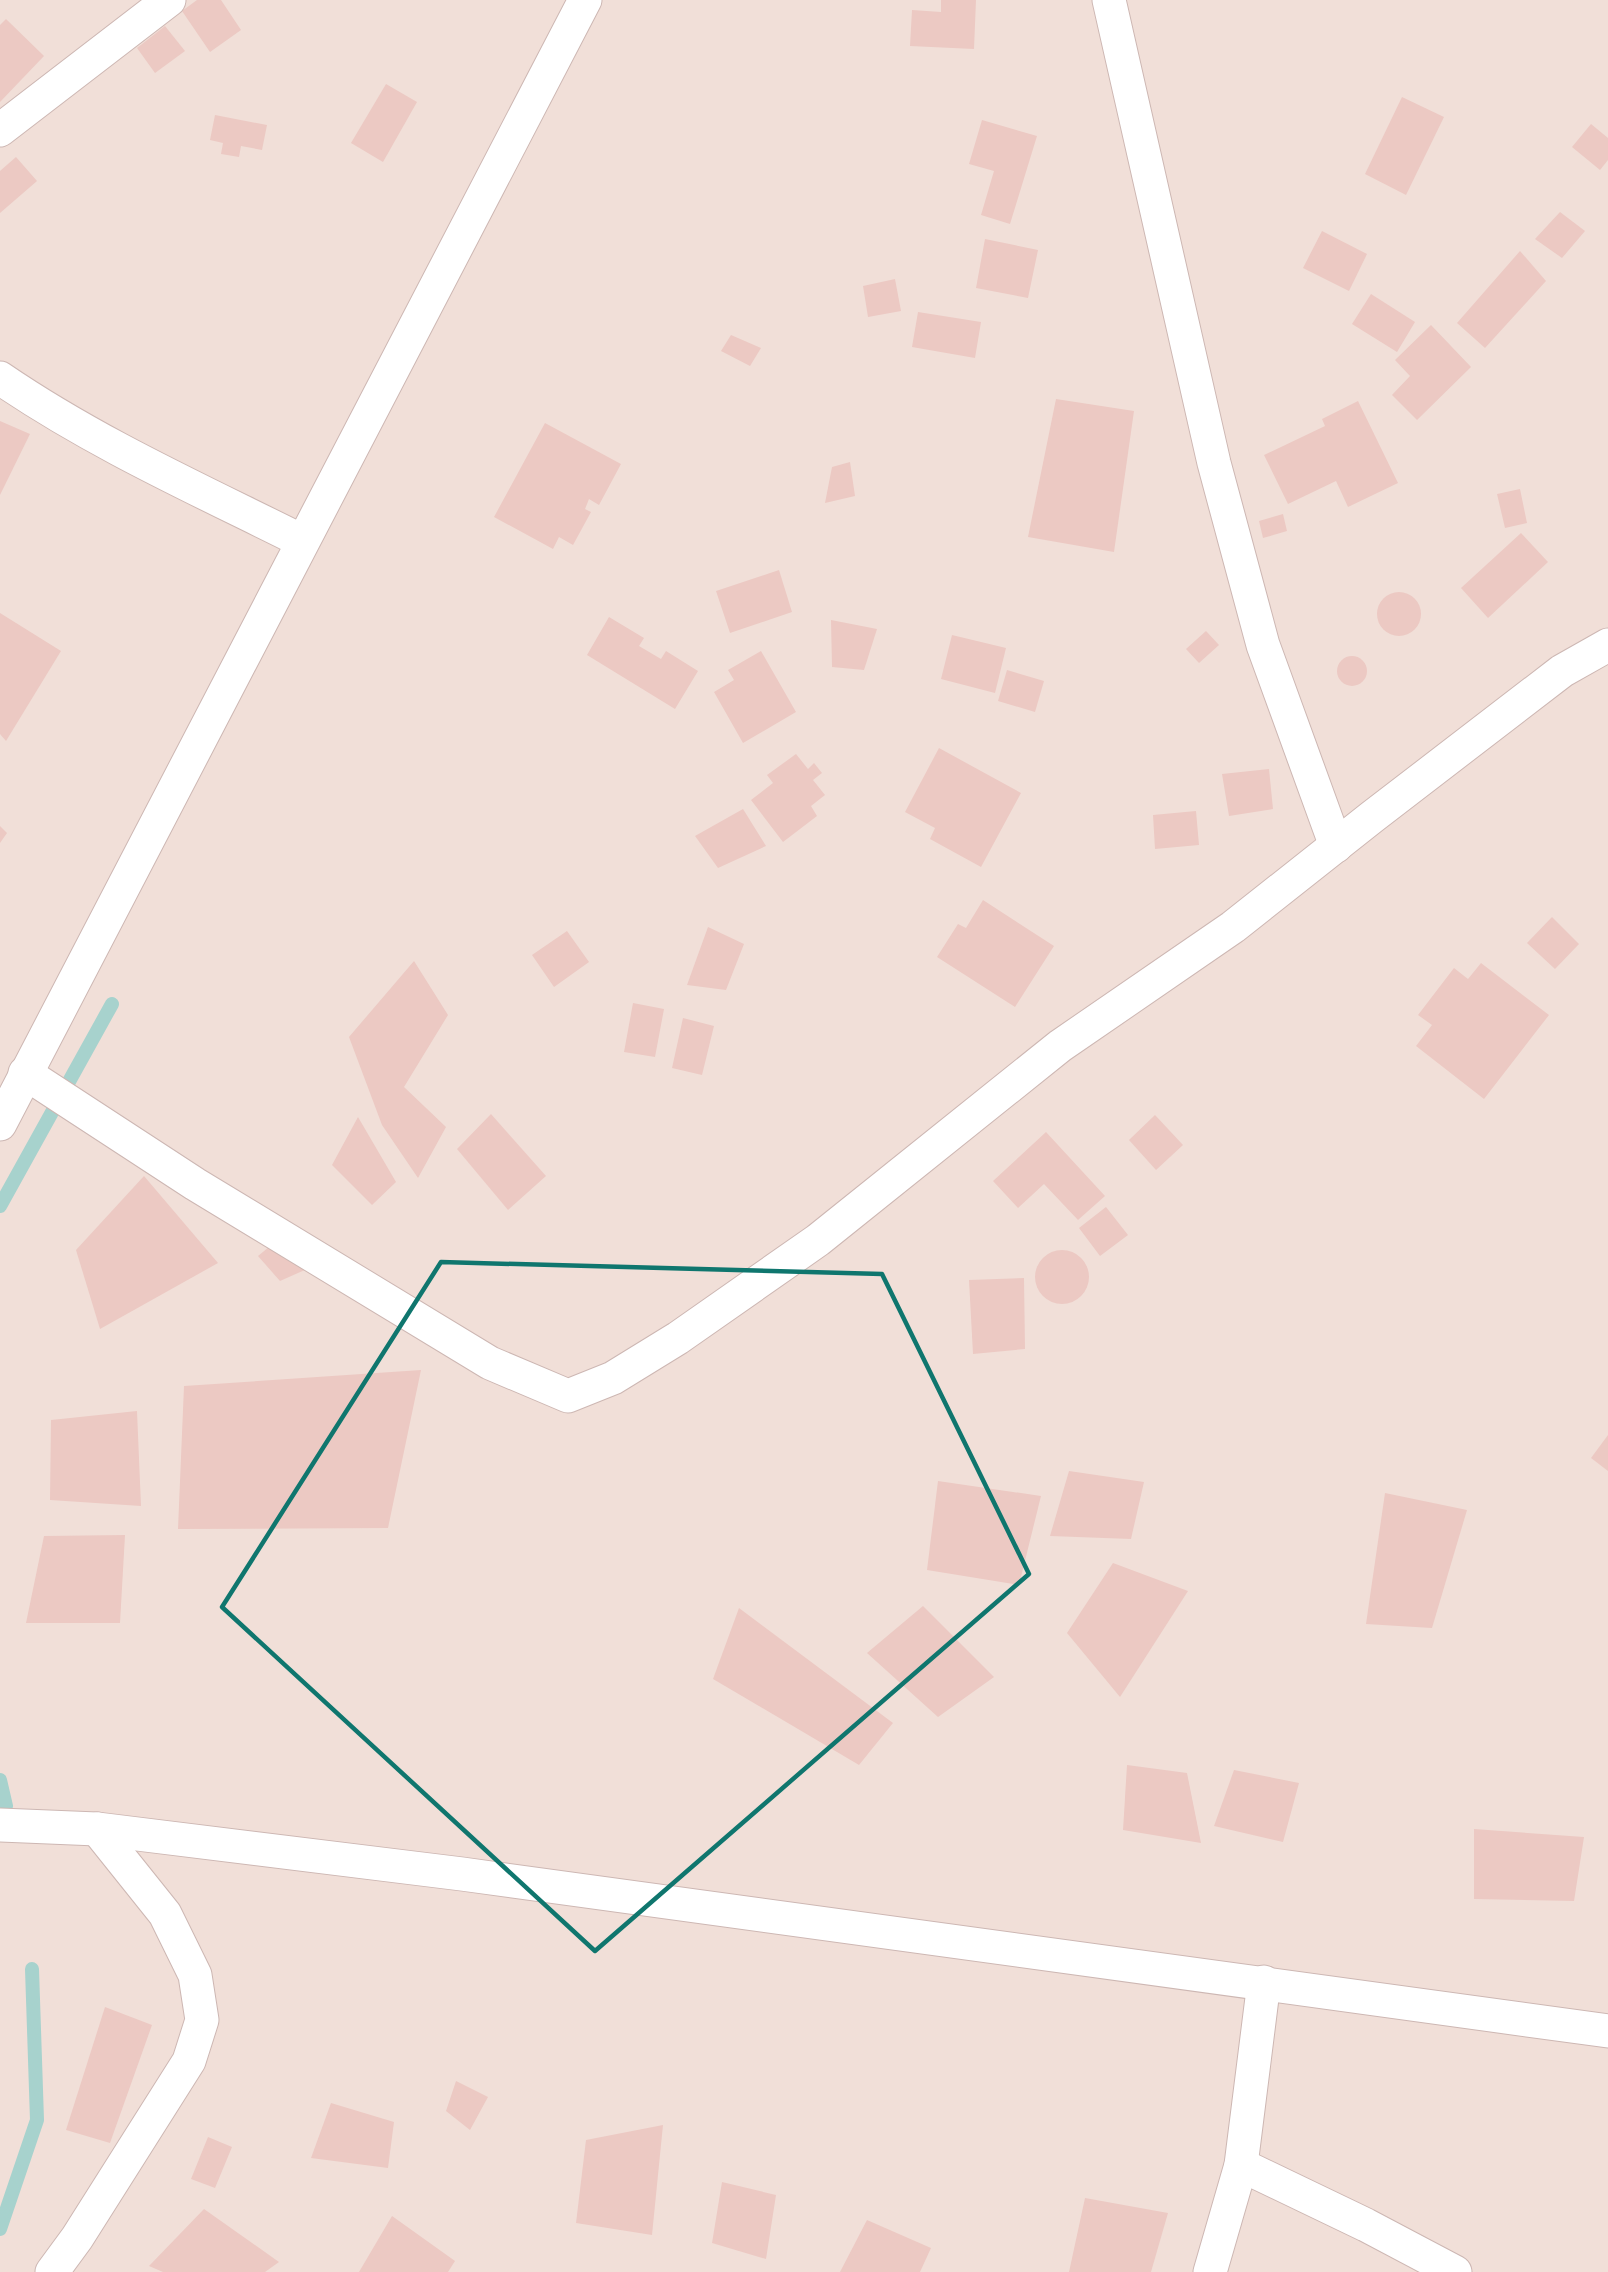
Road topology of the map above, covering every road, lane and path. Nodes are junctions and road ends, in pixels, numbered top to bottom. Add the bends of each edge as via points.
1 (169, 0) edge
2 (585, 0) edge
3 (1109, 0) edge
4 (0, 130) edge
5 (0, 378) edge
6 (302, 541) junction
7 (1608, 645) edge
8 (1336, 846) junction
9 (25, 1073) junction
10 (0, 1124) edge
11 (0, 1825) edge
12 (97, 1829) junction
13 (1264, 1982) junction
14 (1608, 2031) edge
15 (1241, 2165) junction
16 (52, 2272) edge
17 (1210, 2272) edge
18 (1455, 2272) edge

1 - 4 street
2 - 6 street
3 - 8 street via 1214,463 1263,645
5 - 6 street via 57,416
6 - 9 street
7 - 8 street via 1563,670
8 - 9 street via 1233,927 1060,1046 818,1240 678,1338 613,1378 568,1396 490,1362 195,1184
9 - 10 street
11 - 12 street
12 - 13 street
12 - 16 street via 165,1914 195,1975 202,2020 189,2061
13 - 14 street
13 - 15 street
15 - 17 street
15 - 18 street

